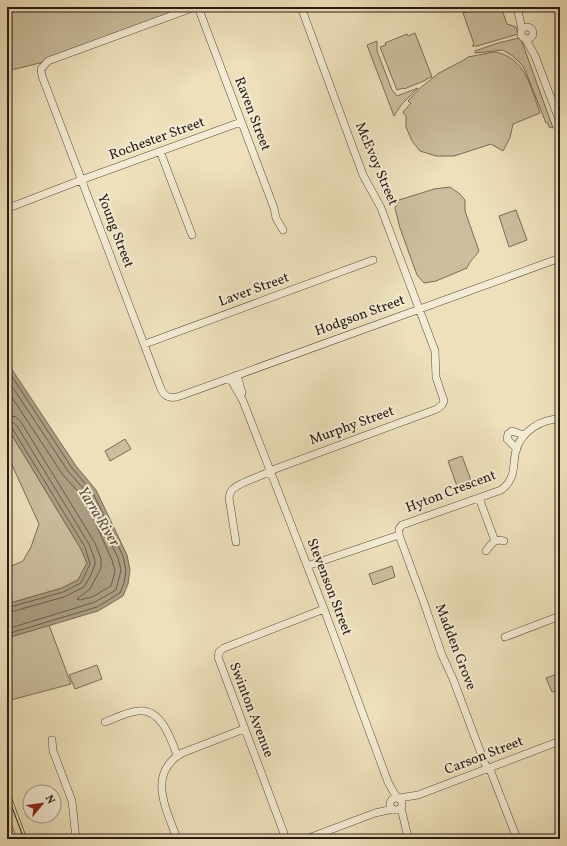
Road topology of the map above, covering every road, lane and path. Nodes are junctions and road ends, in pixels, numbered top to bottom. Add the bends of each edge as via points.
1 (196, 7) edge
2 (301, 7) edge
3 (518, 8) edge
4 (525, 28) junction
5 (528, 37) junction
6 (241, 122) junction
7 (560, 122) edge
8 (160, 151) junction
9 (81, 180) junction
10 (12, 207) dead end
11 (283, 230) dead end
12 (192, 235) dead end
13 (560, 258) edge
14 (372, 260) dead end
15 (420, 309) junction
16 (145, 344) junction
17 (237, 375) junction
18 (230, 378) junction
19 (170, 398) joint
20 (243, 402) junction
21 (442, 404) joint
22 (560, 419) edge
23 (524, 435) junction
24 (517, 449) junction
25 (270, 472) junction
26 (479, 498) junction
27 (398, 535) junction
28 (495, 541) junction
29 (504, 541) dead end
30 (236, 542) dead end
31 (486, 551) dead end
32 (307, 566) junction
33 (324, 609) junction
34 (560, 616) edge
35 (505, 637) dead end
36 (105, 722) dead end
37 (244, 729) junction
38 (52, 740) dead end
39 (560, 741) edge
40 (177, 755) junction
41 (488, 768) junction
42 (418, 795) junction
43 (7, 799) edge
44 (394, 799) junction
45 (398, 808) junction
46 (375, 813) junction
47 (516, 836) dead end
48 (22, 839) edge
49 (76, 839) edge
50 (177, 839) edge
51 (286, 839) edge
52 (306, 839) edge
53 (409, 839) edge

1 - 6 street, Raven Street
1 - 9 street, Young Street via 48,61 41,69
2 - 15 street, McEvoy Street via 363,175 381,208
3 - 4 street
4 - 5 street via 532,32
4 - 5 street via 521,34
5 - 7 street
6 - 8 street, Rochester Street
6 - 11 street, Raven Street via 276,218
8 - 9 street, Rochester Street
8 - 12 street
9 - 10 street, Rochester Street
9 - 16 street, Young Street
13 - 15 street, Hodgson Street
14 - 16 street, Laver Street
15 - 17 street, Hodgson Street
15 - 21 street, McEvoy Street via 435,351 436,377 443,399
16 - 19 street, Young Street via 162,392
17 - 18 street, Hodgson Street
17 - 20 street, Stevenson Street
18 - 19 street, Hodgson Street
18 - 20 street, Stevenson Street
20 - 25 street, Stevenson Street
21 - 25 street, Murphy Street via 437,409
22 - 23 street, Hyton Crescent via 541,423
23 - 24 street, Hyton Crescent
23 - 24 street via 512,431 508,434 507,438
24 - 26 street, Hyton Crescent via 514,472 509,482 501,490
25 - 30 street, Murphy Street via 235,487 230,492
25 - 32 street, Stevenson Street
26 - 27 street, Hyton Crescent via 402,525
26 - 28 street
27 - 32 street, Hyton Crescent
27 - 41 street, Madden Grove via 424,600 442,655
28 - 29 street
28 - 31 street
32 - 33 street, Stevenson Street
33 - 37 street, Swinton Avenue via 219,652 218,660
33 - 44 street, Stevenson Street
34 - 35 street
36 - 40 street via 134,711 148,712 162,723
37 - 40 street
37 - 51 street, Swinton Avenue
38 - 49 street via 53,751 70,795
39 - 41 street, Carson Street
40 - 50 street via 166,769 161,786 163,800
41 - 42 street, Carson Street
41 - 47 street, Madden Grove
42 - 44 street, Carson Street
42 - 45 street, Carson Street
43 - 48 main road
44 - 45 street via 391,807
44 - 45 street via 402,801
44 - 46 street, Carson Street
45 - 46 street, Carson Street
45 - 53 street
46 - 52 street, Carson Street

